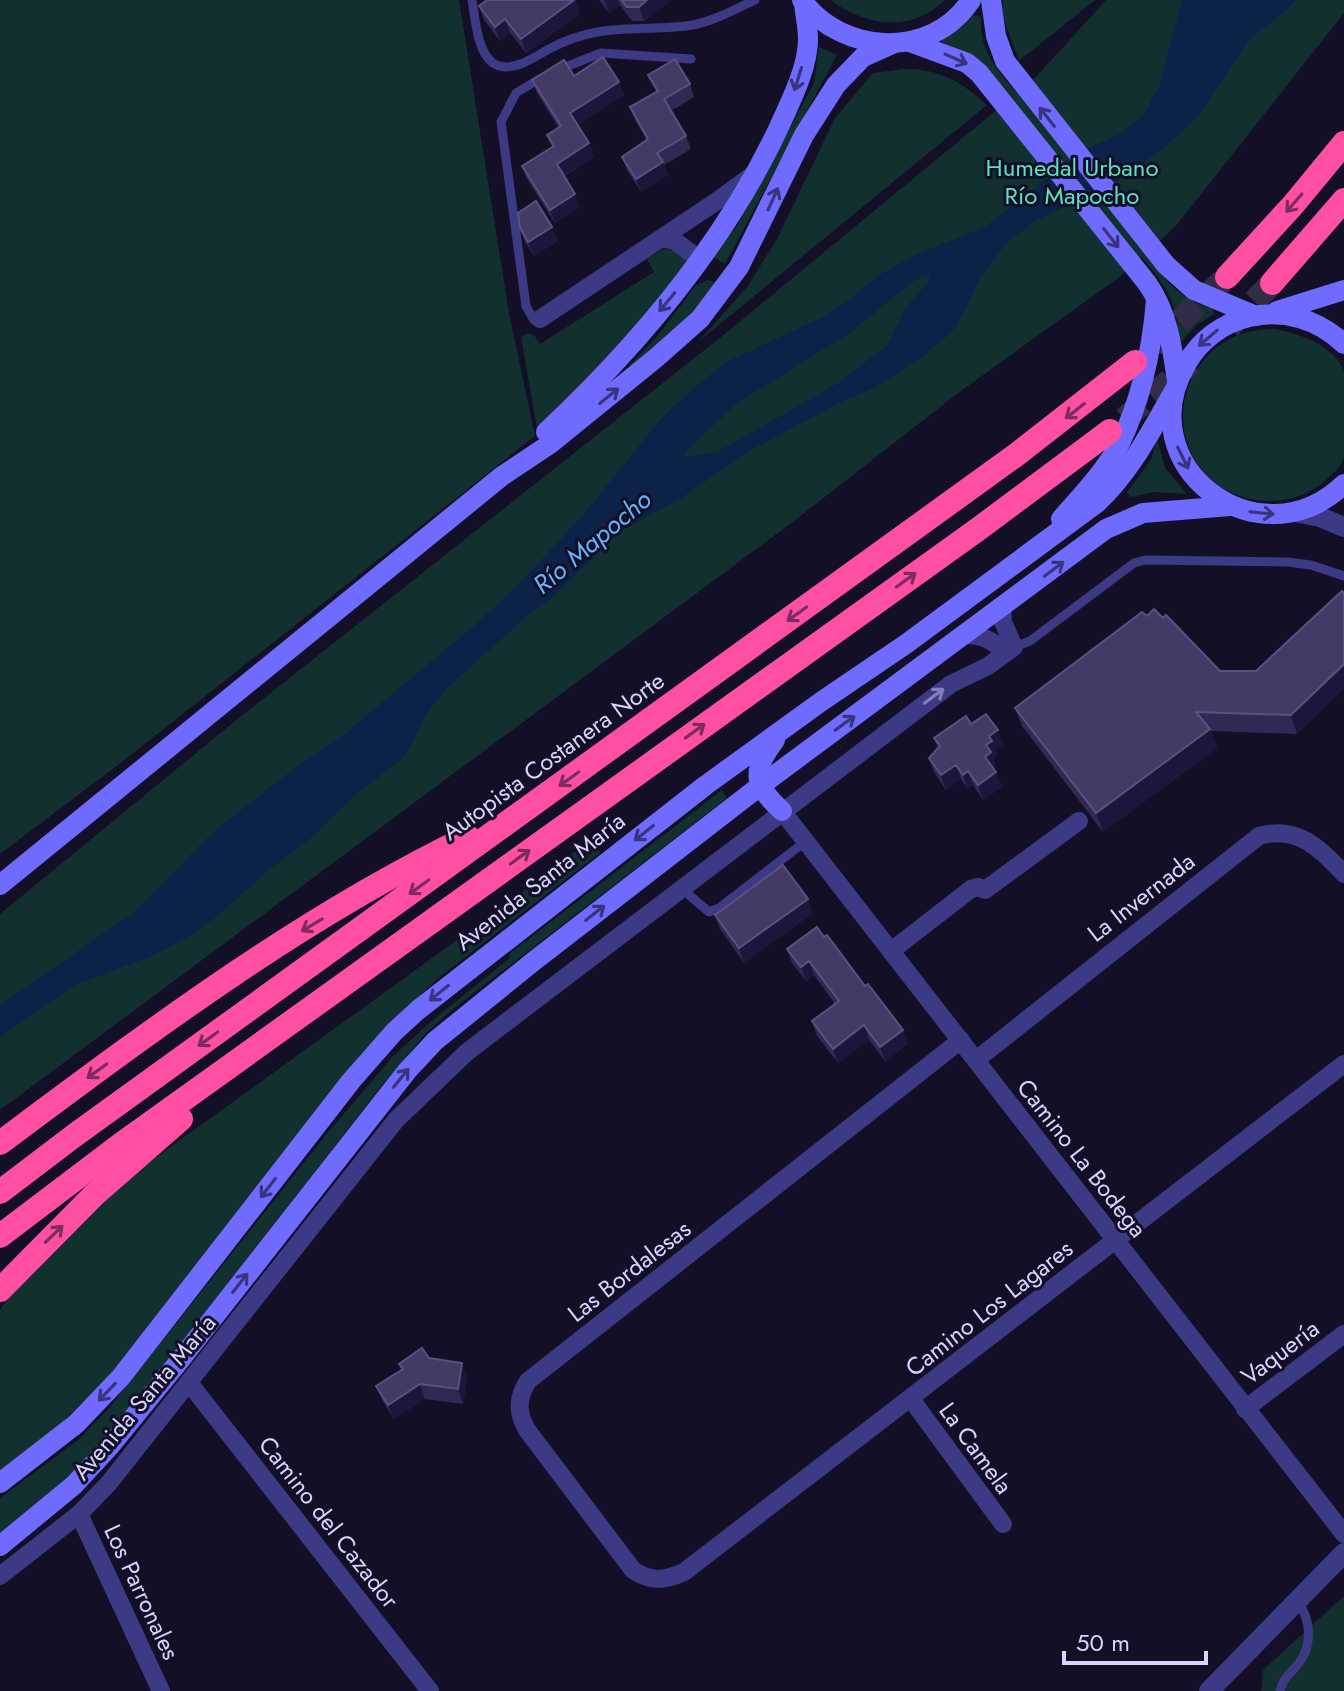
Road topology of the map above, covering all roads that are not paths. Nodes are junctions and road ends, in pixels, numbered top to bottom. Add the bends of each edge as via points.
1 (472, 0) edge
2 (755, 0) edge
3 (971, 0) edge
4 (991, 0) edge
5 (803, 2) edge
6 (901, 43) junction
7 (691, 59) dead end
8 (1344, 143) edge
9 (759, 169) junction
10 (1344, 200) edge
11 (662, 238) junction
12 (700, 260) junction
13 (734, 274) junction
14 (1227, 277) tunnel mouth
15 (1272, 283) tunnel mouth
16 (1152, 290) junction
17 (1344, 290) edge
18 (1261, 315) junction
19 (540, 319) joint
20 (1344, 344) edge
21 (1135, 362) tunnel mouth
22 (1176, 386) junction
23 (1110, 431) tunnel mouth
24 (502, 476) junction
25 (1344, 484) edge
26 (1230, 506) junction
27 (1295, 512) junction
28 (1344, 527) edge
29 (1034, 551) junction
30 (1344, 576) edge
31 (1002, 607) junction
32 (964, 635) junction
33 (1010, 650) junction
34 (785, 728) junction
35 (799, 757) junction
36 (760, 786) junction
37 (528, 809) junction
38 (782, 811) junction
39 (1079, 821) dead end
40 (806, 841) junction
41 (1344, 874) edge
42 (0, 885) edge
43 (681, 888) junction
44 (891, 951) junction
45 (320, 1001) junction
46 (961, 1040) junction
47 (976, 1060) junction
48 (1344, 1064) edge
49 (0, 1143) edge
50 (0, 1192) edge
51 (0, 1236) edge
52 (1115, 1241) junction
53 (0, 1290) edge
54 (1344, 1334) edge
55 (190, 1384) junction
56 (911, 1399) junction
57 (1245, 1409) junction
58 (0, 1483) edge
59 (79, 1514) junction
60 (1003, 1524) dead end
61 (1344, 1534) edge
62 (0, 1546) edge
63 (1344, 1553) edge
64 (0, 1576) edge
65 (657, 1580) joint
66 (1297, 1600) junction
67 (1239, 1661) junction
68 (161, 1691) edge
69 (430, 1691) edge
70 (1209, 1691) edge
71 (1227, 1691) edge
72 (1280, 1691) edge

1 - 2 lane via 483,48 493,63 504,67 517,66 585,33 688,26
3 - 6 main road via 932,34
18 -> 4 main road via 1194,290 1166,265 1017,78 1000,49
5 - 6 main road via 817,18 852,39
5 -> 9 main road via 805,57
13 -> 6 main road via 804,135 836,85 863,57
6 -> 16 main road via 967,63
7 - 19 lane via 594,54 528,84 506,109 501,122 526,306 534,320
8 -> 14 highway
9 - 11 street
9 - 12 main road
10 - 15 highway
11 - 12 street
11 - 19 street
12 - 13 main road
12 -> 24 main road via 615,363
24 -> 13 main road via 673,344
16 - 22 main road via 1167,324
16 - 29 main road via 1150,349 1118,446
17 - 18 main road
18 - 20 main road via 1309,321
18 -> 22 main road, Avenida Santa María via 1230,323 1208,338 1190,357
21 -> 37 highway, Autopista Costanera Norte via 1016,455
22 -> 26 main road via 1172,426 1182,458 1202,486
22 - 29 main road, Avenida Santa María via 1116,486
45 -> 23 highway
24 - 42 main road
25 - 27 main road
26 -> 27 main road via 1262,514
31 -> 26 main road, Avenida Santa María via 1126,519
27 - 28 street
29 - 34 main road, Avenida Santa María
30 - 33 lane via 1287,562 1145,560
31 - 32 main road, Avenida Santa María
31 - 33 street
32 - 33 street via 980,635
35 -> 32 main road, Avenida Santa María
38 -> 33 street, Avenida Santa María via 951,684
34 - 36 main road via 759,765
34 -> 58 main road, Avenida Santa María via 394,1032 121,1377 76,1424
35 - 36 main road, Avenida Santa María
35 - 38 main road via 786,783
36 - 38 main road
62 -> 36 main road, Avenida Santa María via 74,1485 129,1424 435,1041
37 -> 49 highway via 415,865 259,957
37 -> 50 highway, Autopista Costanera Norte
38 - 40 street, Camino La Bodega
38 - 43 street, Avenida Santa María
39 - 44 street via 985,890 971,889
40 - 43 lane via 709,912
40 - 44 street, Camino La Bodega
41 - 47 street, La Invernada via 1305,838 1279,832 1259,836
43 - 55 street, Avenida Santa María via 430,1085 396,1120
44 - 46 street, Camino La Bodega
45 - 51 highway
53 -> 45 highway via 119,1172
46 - 47 street, Camino La Bodega
46 - 65 street, Las Bordalesas via 528,1381 521,1392 520,1418 527,1430 633,1570
47 - 52 street, Camino La Bodega
48 - 52 street, Camino Los Lagares
52 - 56 street, Camino Los Lagares
52 - 57 street, Camino La Bodega
54 - 57 street, Vaquería
55 - 59 street, Avenida Santa María
55 - 69 street, Camino del Cazador
56 - 60 street, La Camela
56 - 65 street, Camino Los Lagares via 684,1572
57 - 61 street, Camino La Bodega
59 - 64 street, Avenida Santa María
59 - 68 street, Los Parronales
63 - 66 street
66 - 67 street
66 - 72 lane via 1306,1615 1309,1638
67 - 70 street
67 - 71 street

